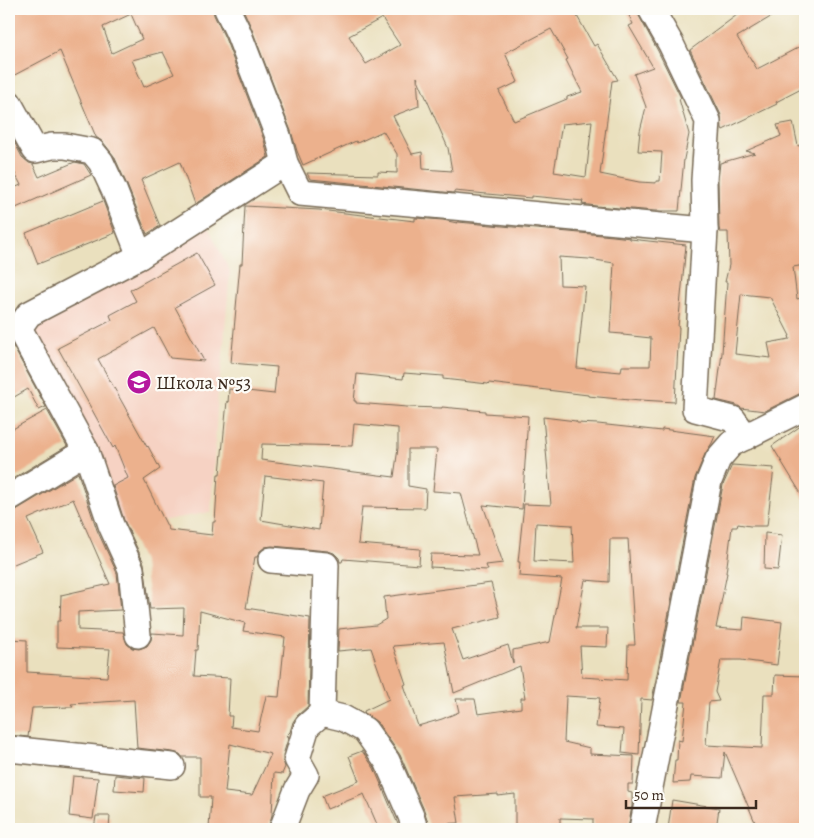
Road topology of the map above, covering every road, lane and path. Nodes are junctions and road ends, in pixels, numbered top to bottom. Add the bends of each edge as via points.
1 (227, 9) edge
2 (652, 9) edge
3 (9, 104) edge
4 (285, 163) junction
5 (705, 230) junction
6 (140, 256) junction
7 (805, 407) edge
8 (746, 437) junction
9 (86, 451) junction
10 (9, 498) edge
11 (272, 560) dead end
12 (138, 634) dead end
13 (322, 713) junction
14 (9, 749) edge
15 (172, 766) dead end
16 (282, 829) edge
17 (415, 829) edge
18 (642, 829) edge

1 - 4 street via 278,136
2 - 5 street via 708,121
3 - 6 street via 35,150 65,146 92,151 108,176
4 - 5 street via 300,193
4 - 6 street
5 - 8 street via 695,409 732,420
6 - 9 street via 29,314 18,328
7 - 8 street
8 - 18 street via 731,444 718,459 708,481
9 - 10 street
9 - 12 street via 111,524 131,569
11 - 13 street via 326,565
13 - 16 street via 307,726 297,759 306,776
13 - 17 street via 343,718 365,730 388,761
14 - 15 street

